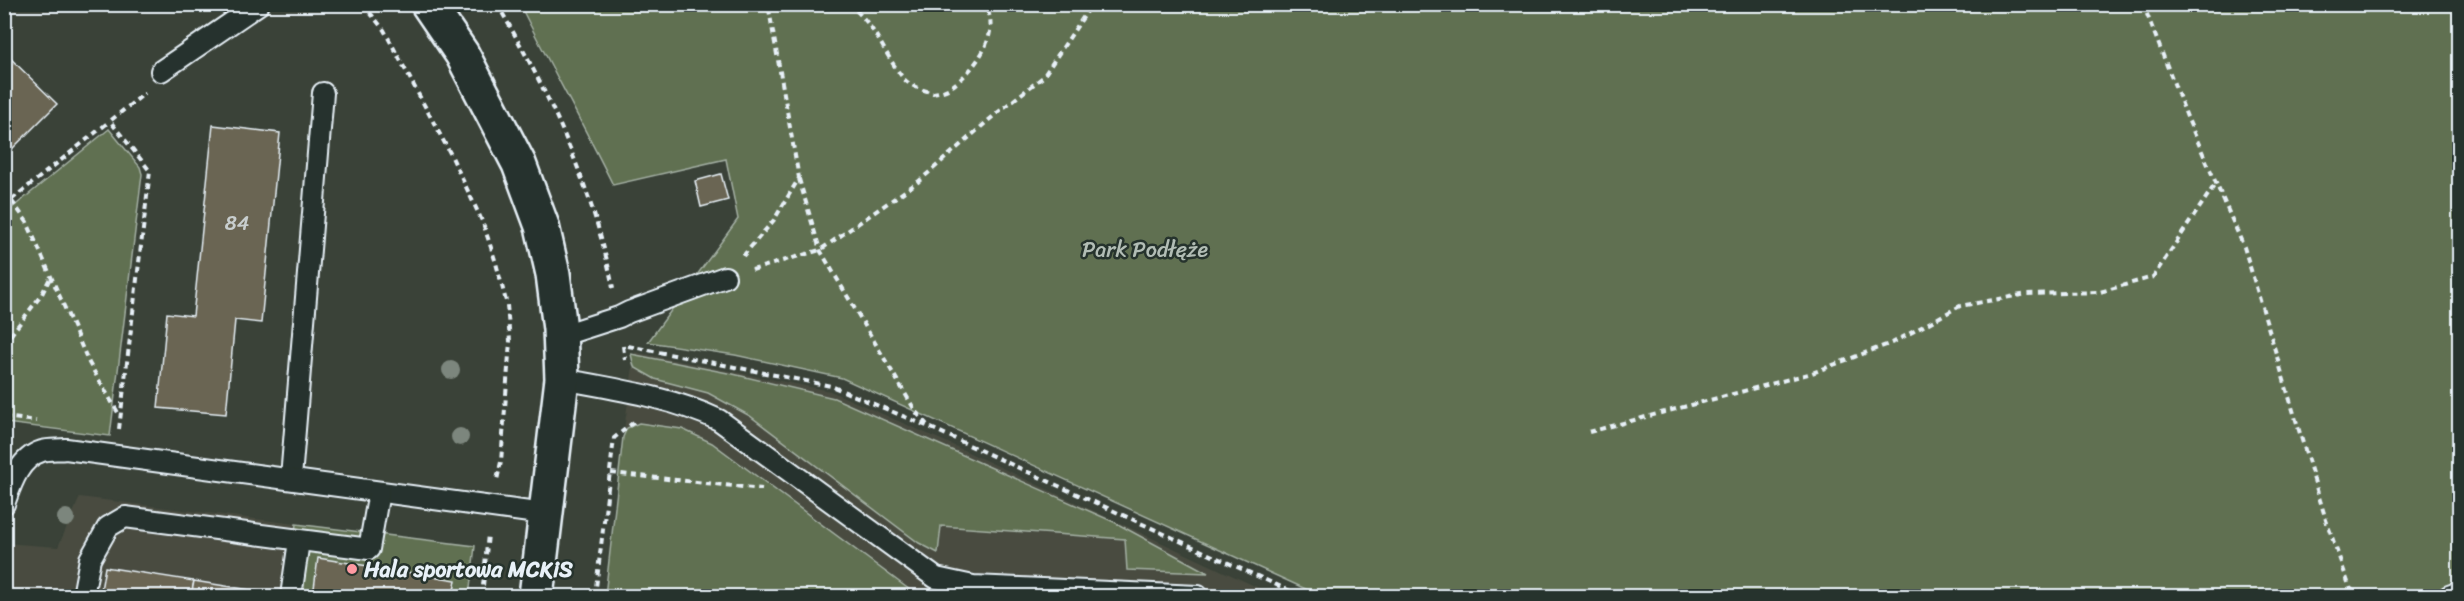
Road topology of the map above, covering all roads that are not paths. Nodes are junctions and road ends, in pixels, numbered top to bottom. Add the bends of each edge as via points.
1 (259, 4) edge
2 (428, 4) edge
3 (161, 71) road end
4 (323, 93) dead end
5 (725, 277) road end
6 (560, 336) junction
7 (562, 379) junction
8 (291, 478) junction
9 (379, 492) junction
10 (4, 504) edge
11 (544, 514) junction
12 (299, 541) junction
13 (2460, 592) edge
14 (83, 597) edge
15 (291, 597) edge
16 (536, 597) edge
17 (1198, 597) edge
18 (2449, 597) edge

1 - 3 lane
2 - 6 street via 462,54 519,164 542,226 553,274
4 - 8 lane
5 - 6 lane
6 - 7 street
7 - 11 street
7 - 17 lane via 621,390 720,420 936,578 973,586
8 - 9 lane
8 - 10 lane via 66,449 41,451 26,461 14,477
9 - 11 lane
9 - 12 lane via 369,549
11 - 16 street
12 - 14 lane via 125,517 108,527 90,559
12 - 15 lane
13 - 18 lane

